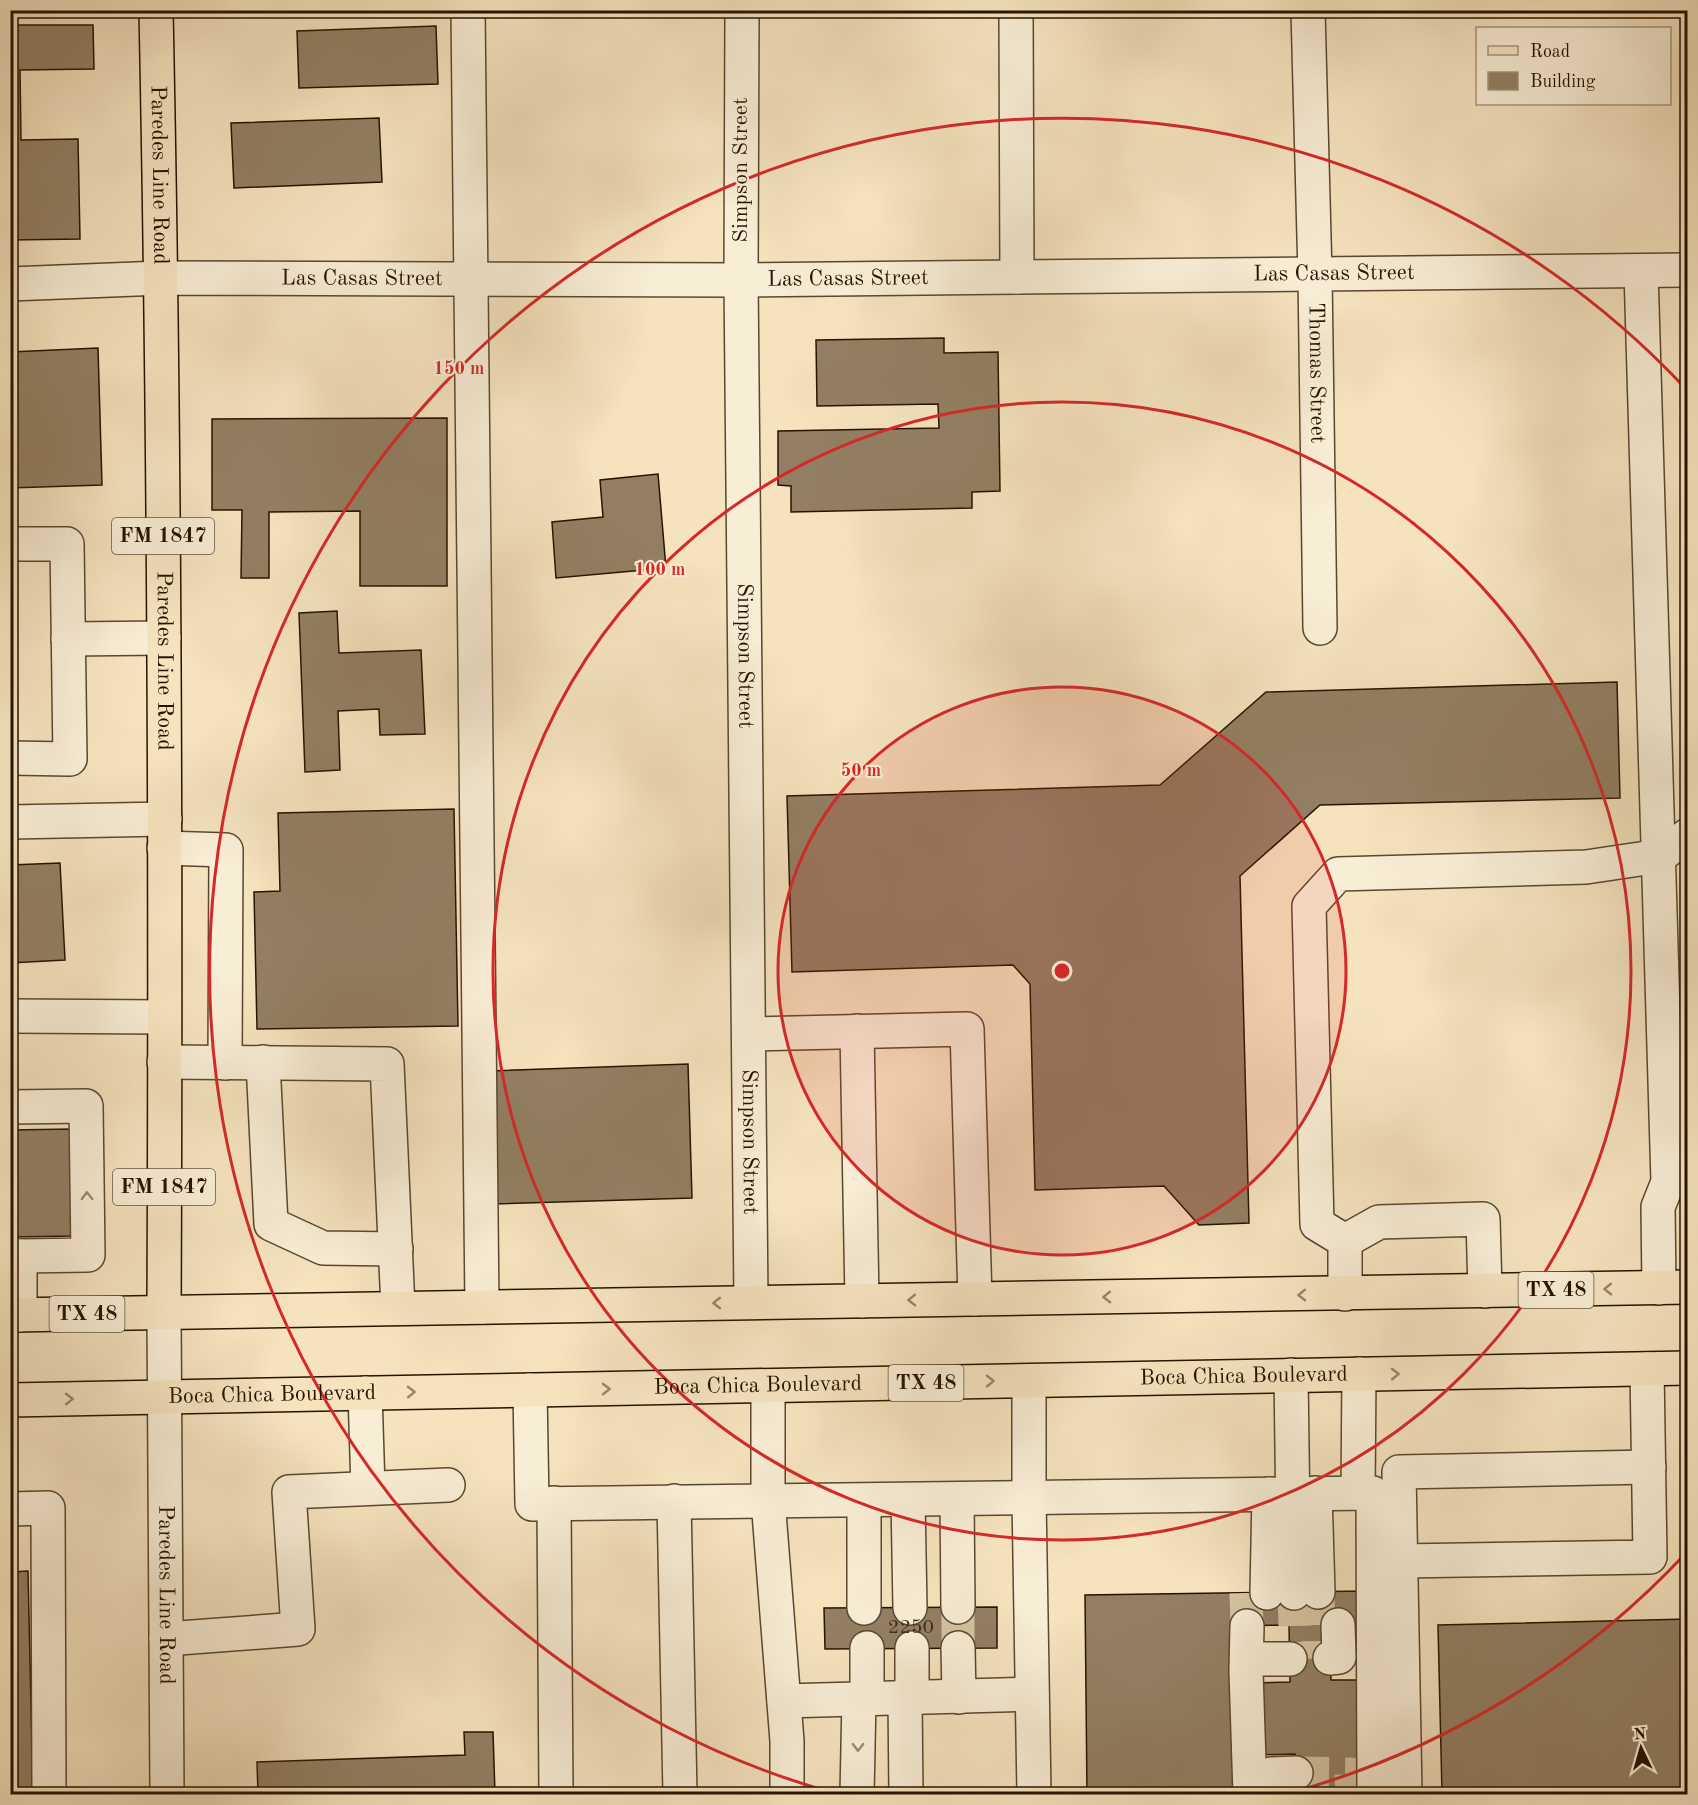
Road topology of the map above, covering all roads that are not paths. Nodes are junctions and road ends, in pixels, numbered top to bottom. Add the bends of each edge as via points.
1 (156, 10) edge
2 (468, 10) edge
3 (742, 10) edge
4 (1016, 10) edge
5 (1308, 10) edge
6 (1688, 270) edge
7 (1641, 271) junction
8 (1315, 275) junction
9 (1017, 277) junction
10 (161, 278) junction
11 (472, 279) junction
12 (741, 280) junction
13 (10, 284) edge
14 (10, 544) edge
15 (1320, 628) dead end
16 (164, 638) junction
17 (68, 639) junction
18 (10, 758) edge
19 (10, 822) edge
20 (164, 834) junction
21 (1688, 835) edge
22 (1660, 856) junction
23 (10, 1016) edge
24 (164, 1017) junction
25 (857, 1031) junction
26 (749, 1034) junction
27 (164, 1062) junction
28 (263, 1062) junction
29 (225, 1063) junction
30 (10, 1107) edge
31 (1345, 1241) junction
32 (396, 1249) junction
33 (15, 1256) edge
34 (1673, 1288) edge
35 (1485, 1291) junction
36 (1345, 1294) junction
37 (975, 1299) junction
38 (862, 1301) junction
39 (751, 1302) junction
40 (482, 1307) junction
41 (398, 1308) junction
42 (164, 1313) junction
43 (15, 1315) edge
44 (1688, 1368) edge
45 (1647, 1369) junction
46 (1359, 1374) junction
47 (1291, 1375) junction
48 (1029, 1381) junction
49 (768, 1386) junction
50 (530, 1390) junction
51 (365, 1393) junction
52 (164, 1397) junction
53 (10, 1400) edge
54 (1649, 1467) junction
55 (448, 1485) dead end
56 (368, 1488) junction
57 (1302, 1494) junction
58 (1029, 1498) junction
59 (957, 1499) junction
60 (768, 1500) junction
61 (908, 1500) junction
62 (864, 1501) junction
63 (674, 1502) junction
64 (554, 1503) junction
65 (10, 1509) edge
66 (1401, 1561) junction
67 (1292, 1592) junction
68 (958, 1607) tunnel mouth
69 (864, 1608) dead end
70 (910, 1608) dead end
71 (1338, 1625) dead end
72 (1257, 1626) tunnel mouth
73 (166, 1640) junction
74 (867, 1648) dead end
75 (912, 1648) dead end
76 (958, 1648) tunnel mouth
77 (1330, 1658) dead end
78 (1032, 1694) junction
79 (959, 1696) junction
80 (909, 1698) junction
81 (863, 1699) junction
82 (784, 1701) junction
83 (49, 1794) edge
84 (167, 1794) edge
85 (556, 1794) edge
86 (680, 1794) edge
87 (787, 1794) edge
88 (857, 1794) edge
89 (906, 1794) edge
90 (1034, 1794) edge
91 (1250, 1794) edge
92 (1374, 1794) edge
93 (1405, 1794) edge

1 - 10 main road, Paredes Line Road / FM 1847
2 - 11 street
3 - 12 street, Simpson Street
4 - 9 street
5 - 8 street, Thomas Street
6 - 7 street, Las Casas Street
7 - 8 street, Las Casas Street
7 - 22 street
8 - 9 street, Las Casas Street
8 - 15 street, Thomas Street
9 - 12 street, Las Casas Street
10 - 11 street, Las Casas Street
10 - 13 street, Las Casas Street
10 - 16 main road, Paredes Line Road / FM 1847
11 - 12 street, Las Casas Street
11 - 40 street
12 - 26 street, Simpson Street
14 - 17 street via 67,544
16 - 17 street
16 - 20 main road, Paredes Line Road / FM 1847
17 - 18 street via 70,759
19 - 20 street
20 - 24 main road, Paredes Line Road / FM 1847
20 - 29 street via 226,850
21 - 22 street
22 - 31 street via 1586,867 1338,873 1309,906 1317,1224
22 - 34 street via 1668,1182 1658,1207
23 - 24 street
24 - 27 main road, Paredes Line Road / FM 1847
25 - 26 street
25 - 37 street via 967,1029
25 - 38 street
26 - 39 street, Simpson Street
27 - 29 street
27 - 42 main road, Paredes Line Road / FM 1847
28 - 29 street
28 - 32 street via 272,1224 323,1248
28 - 32 street via 387,1064
33 -> 30 street via 88,1255 86,1106
31 - 35 street via 1379,1222 1483,1219
31 - 36 street
32 - 41 street
33 - 43 street
34 -> 35 main road, TX 48
35 - 36 main road, TX 48
36 -> 37 main road, TX 48
37 -> 38 main road, TX 48
38 - 39 main road, TX 48
39 -> 40 main road, TX 48
40 - 41 main road, TX 48
41 - 42 main road, TX 48
42 - 43 main road, TX 48
42 - 52 street, Paredes Line Road
44 - 45 main road, Boca Chica Boulevard / TX 48
46 -> 45 main road, Boca Chica Boulevard / TX 48
45 - 54 street
46 - 47 main road, Boca Chica Boulevard / TX 48
46 - 57 street
47 - 48 main road, Boca Chica Boulevard / TX 48
47 - 57 street
49 -> 48 main road, Boca Chica Boulevard / TX 48
48 - 58 street
50 -> 49 main road, Boca Chica Boulevard / TX 48
49 - 60 street
51 -> 50 main road, Boca Chica Boulevard / TX 48
50 - 64 street via 532,1504
51 - 52 main road, Boca Chica Boulevard / TX 48
51 - 56 street
53 -> 52 main road, Boca Chica Boulevard / TX 48
52 - 73 street, Paredes Line Road
54 - 66 street via 1650,1557
54 - 66 street via 1399,1472
55 - 56 street
56 - 73 street via 289,1492 298,1629
57 - 58 street
57 - 67 street
57 - 67 street
57 - 67 street
57 - 92 street via 1373,1493
58 - 59 street
58 - 78 street
59 - 61 street
59 - 68 street
60 - 62 street
60 - 63 street
60 - 82 street
61 - 62 street
61 - 70 street
62 - 69 street
63 - 64 street
63 - 86 street
64 - 85 street
65 - 83 street via 48,1508
66 - 93 street
71 - 77 street via 1339,1657
72 - 91 street via 1268,1659
73 - 84 street, Paredes Line Road
74 - 81 street
75 - 80 street
76 - 79 street
78 - 79 street
78 - 90 street
79 - 80 street
80 - 81 street
80 - 89 street
81 - 82 street
81 -> 88 street
82 - 87 street

